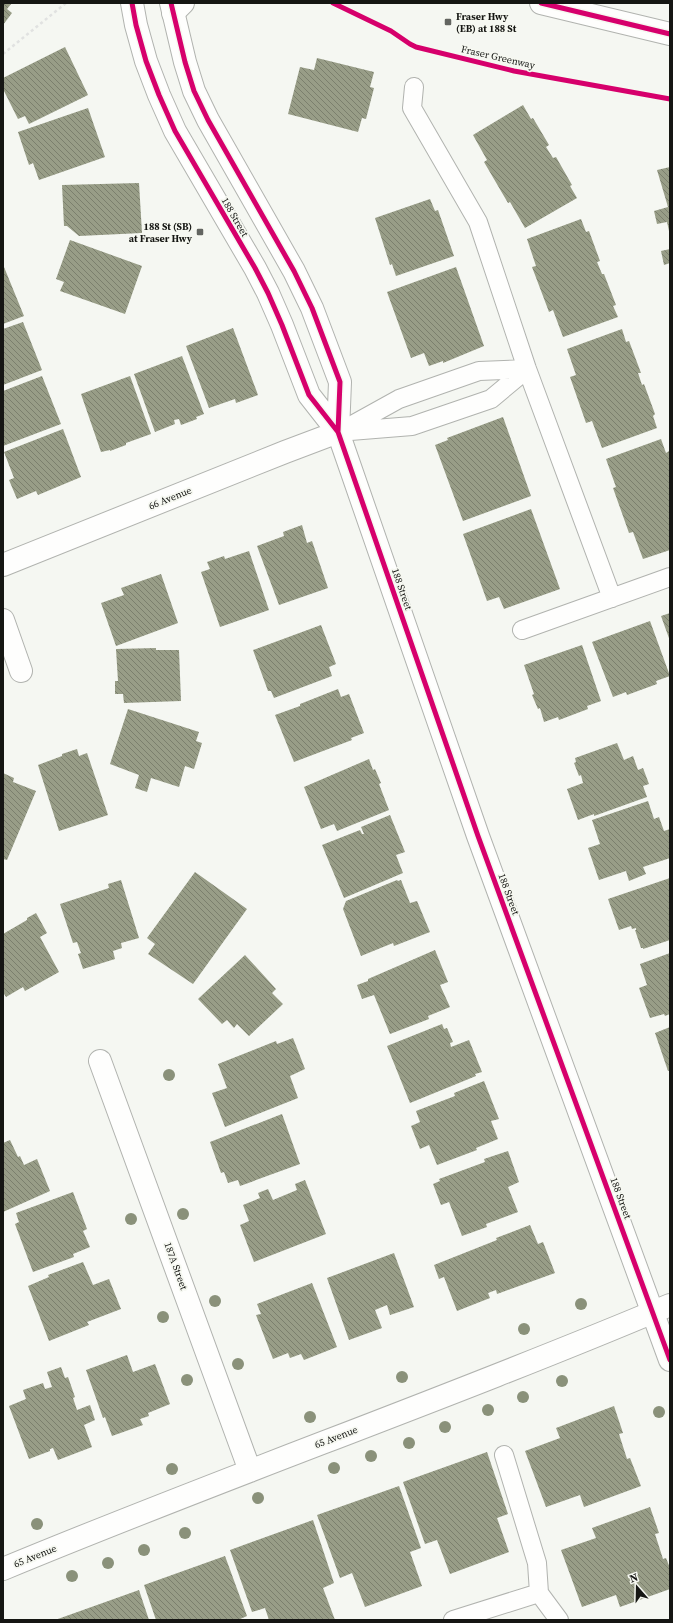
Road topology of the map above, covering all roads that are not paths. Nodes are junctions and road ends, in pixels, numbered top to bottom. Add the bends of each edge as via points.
1 (132, 3) edge
2 (541, 3) edge
3 (176, 6) edge
4 (670, 34) edge
5 (414, 87) dead end
6 (527, 369) junction
7 (338, 432) junction
8 (3, 565) edge
9 (670, 577) edge
10 (612, 598) junction
11 (3, 620) edge
12 (522, 630) dead end
13 (21, 671) dead end
14 (100, 1062) dead end
15 (661, 1308) edge
16 (670, 1360) edge
17 (504, 1455) dead end
18 (250, 1471) junction
19 (3, 1569) edge
20 (539, 1593) junction
21 (453, 1620) edge
22 (559, 1620) edge

1 - 7 street, 188 Street via 146,61 175,131 268,294 309,395
2 - 4 street
3 - 7 street, 188 Street via 185,62 194,91 312,308 340,382
5 - 6 lane via 412,108 478,222
6 - 7 lane via 479,371 399,399
6 - 7 lane via 491,399 412,426
6 - 10 lane
7 - 8 street, 66 Avenue
7 - 15 street, 188 Street via 478,836
9 - 10 lane
10 - 12 lane
11 - 13 street
14 - 18 street, 187A Street
15 - 16 street, 188 Street
15 - 18 street, 65 Avenue
17 - 20 lane via 537,1563
18 - 19 street, 65 Avenue
20 - 21 lane
20 - 22 lane

